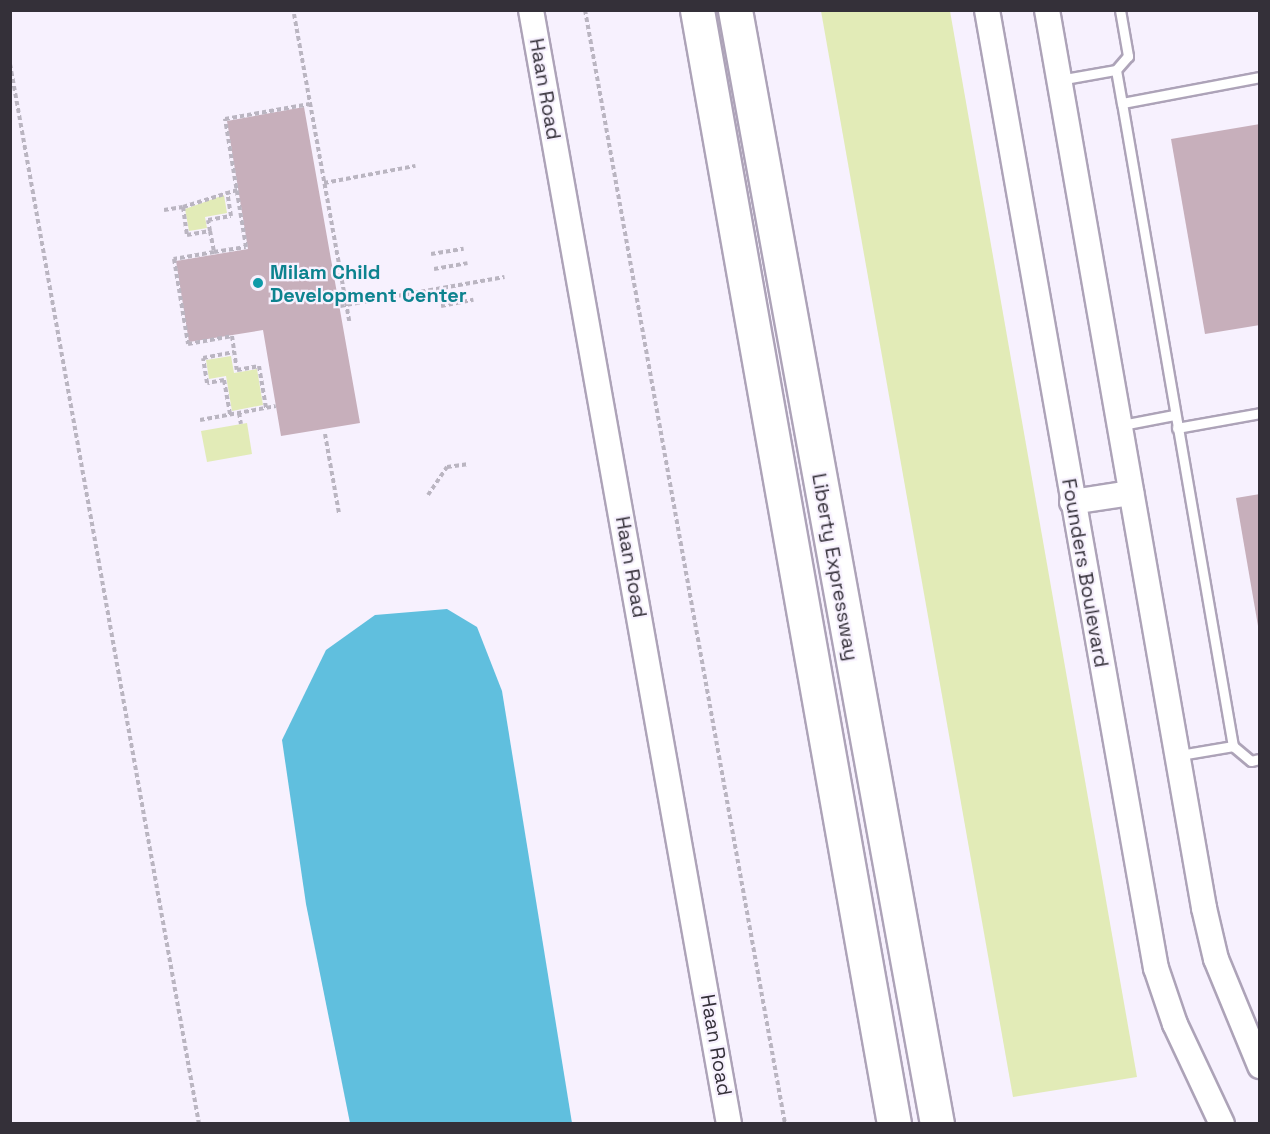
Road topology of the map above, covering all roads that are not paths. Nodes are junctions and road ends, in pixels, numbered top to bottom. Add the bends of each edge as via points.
1 (531, 10) edge
2 (697, 10) edge
3 (735, 10) edge
4 (987, 10) edge
5 (1047, 10) edge
6 (1120, 10) edge
7 (1116, 70) junction
8 (1260, 77) edge
9 (1059, 80) junction
10 (1122, 103) junction
11 (1260, 413) edge
12 (1174, 415) junction
13 (1120, 426) junction
14 (1177, 428) junction
15 (1131, 493) junction
16 (1072, 502) junction
17 (1233, 746) junction
18 (1177, 756) junction
19 (1260, 759) edge
20 (1260, 1066) edge
21 (729, 1124) edge
22 (894, 1124) edge
23 (937, 1124) edge
24 (1222, 1124) edge

1 - 21 street, Haan Road
2 - 22 highway, Liberty Expressway
3 - 23 highway, Liberty Expressway
4 - 16 street, Founders Boulevard
5 - 9 street
6 - 7 lane via 1128,56
7 - 9 lane
7 - 10 lane
8 - 10 lane
9 - 13 street
10 - 12 lane
11 - 14 lane
12 - 13 lane
12 - 14 lane
13 - 15 street
14 - 17 lane
15 - 16 street
15 - 18 street
16 - 24 street, Founders Boulevard via 1156,968 1175,1024
17 - 18 lane
17 - 19 lane via 1251,761
18 - 20 street via 1216,959

